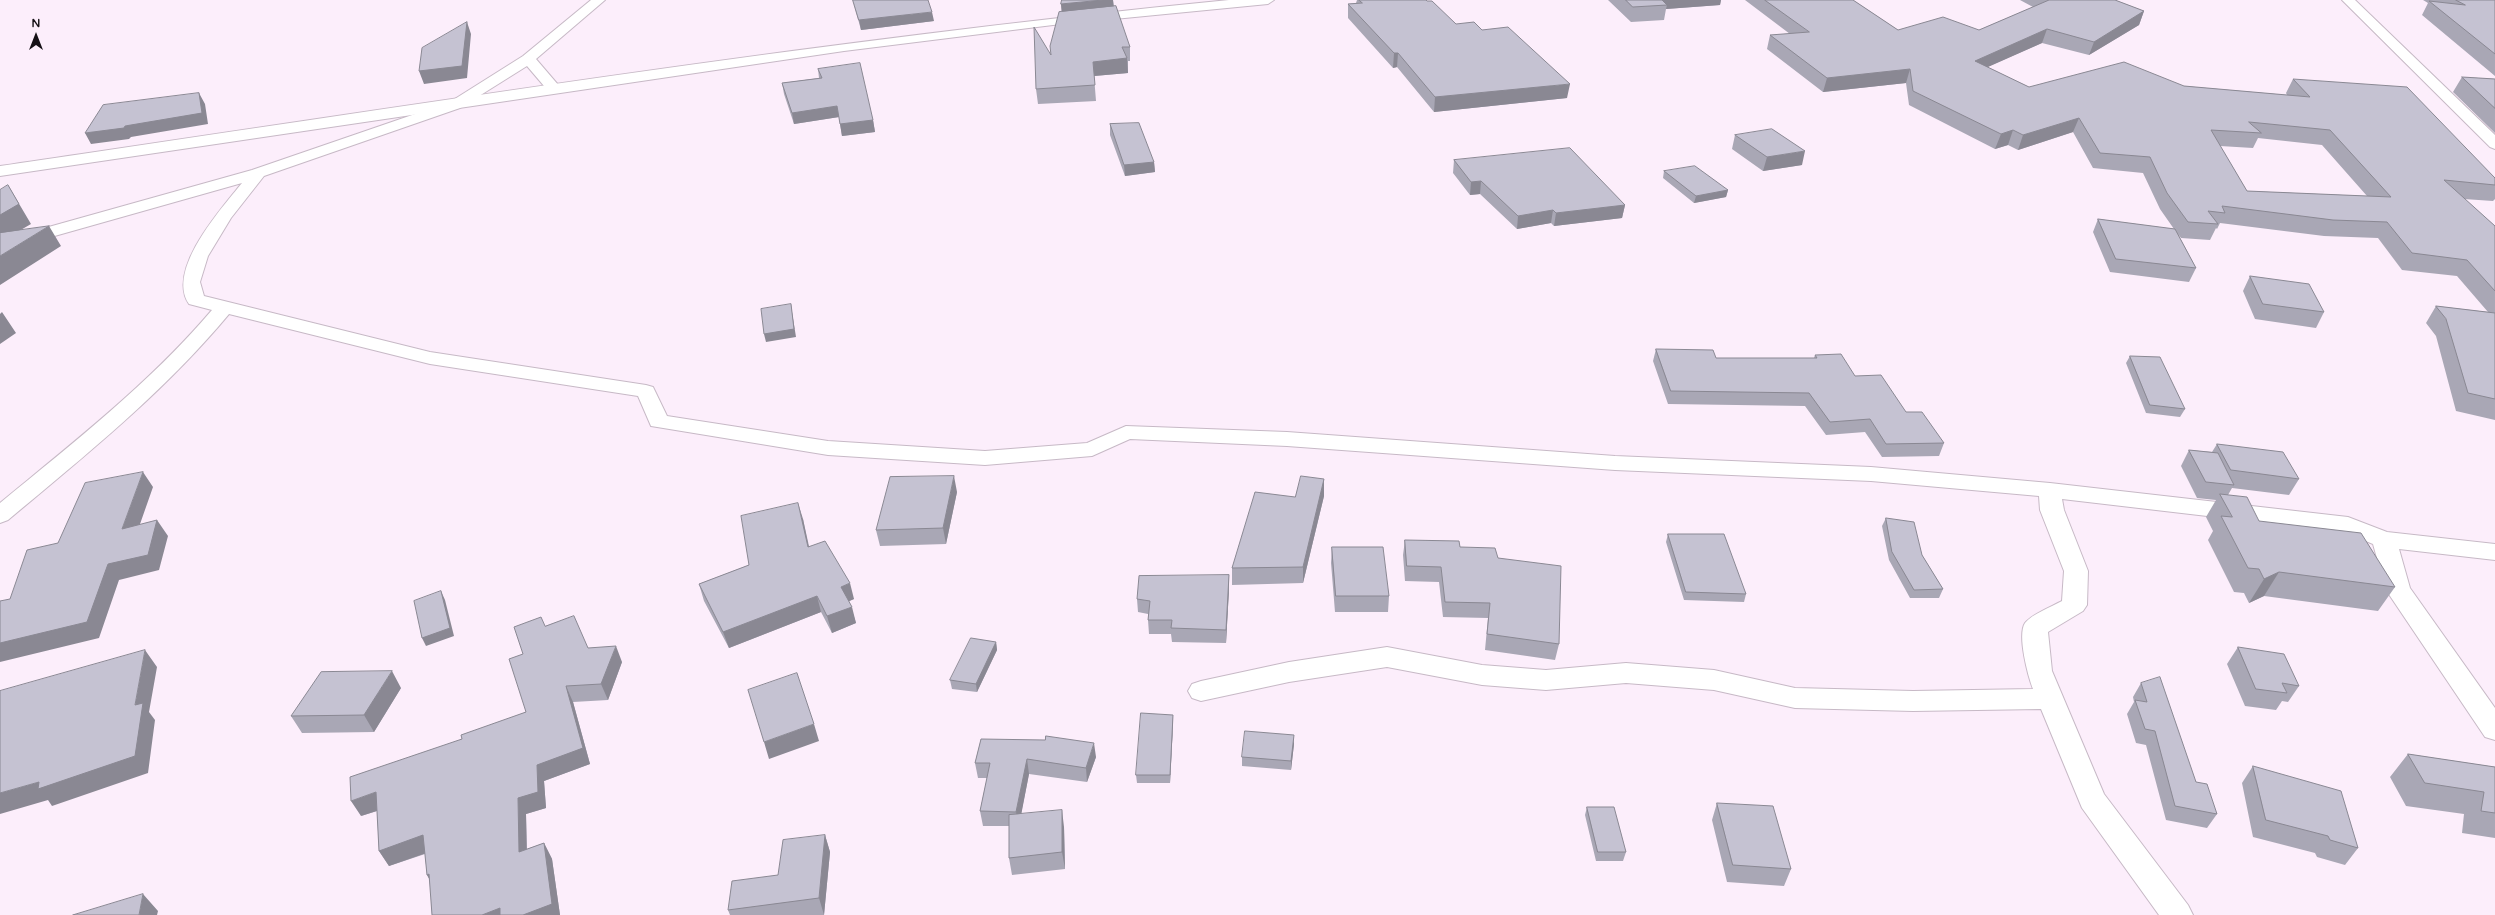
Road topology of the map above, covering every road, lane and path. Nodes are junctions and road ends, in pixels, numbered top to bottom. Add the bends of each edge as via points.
1 (599, 0) edge
2 (1268, 0) edge
3 (2348, 0) edge
4 (528, 59) junction
5 (555, 90) junction
6 (455, 105) junction
7 (2495, 144) edge
8 (0, 171) edge
9 (258, 173) junction
10 (51, 232) dead end
11 (224, 308) junction
12 (2050, 490) junction
13 (0, 515) edge
14 (2384, 539) junction
15 (2495, 552) edge
16 (1201, 691) dead end
17 (2050, 699) junction
18 (2495, 729) edge
19 (2176, 915) edge

1 - 4 street
2 - 5 street via 1045,22 844,47
3 - 7 street
4 - 5 street
4 - 6 street
5 - 6 street
6 - 8 street
6 - 9 street
9 - 10 street
9 - 11 street via 224,216 199,256 191,282 196,300
11 - 12 street via 430,358 646,392 659,421 828,448 985,458 1092,449 1126,432 1286,440 1615,463 1871,474
11 - 13 street via 200,338 146,392
12 - 14 street via 2348,525
12 - 17 street via 2052,510 2076,571 2074,605 2035,628 2039,671
14 - 15 street
14 - 18 street via 2398,590
16 - 17 street via 1289,672 1387,657 1482,674 1546,680 1626,673 1714,680 1795,698 1913,701
17 - 19 street via 2092,800

